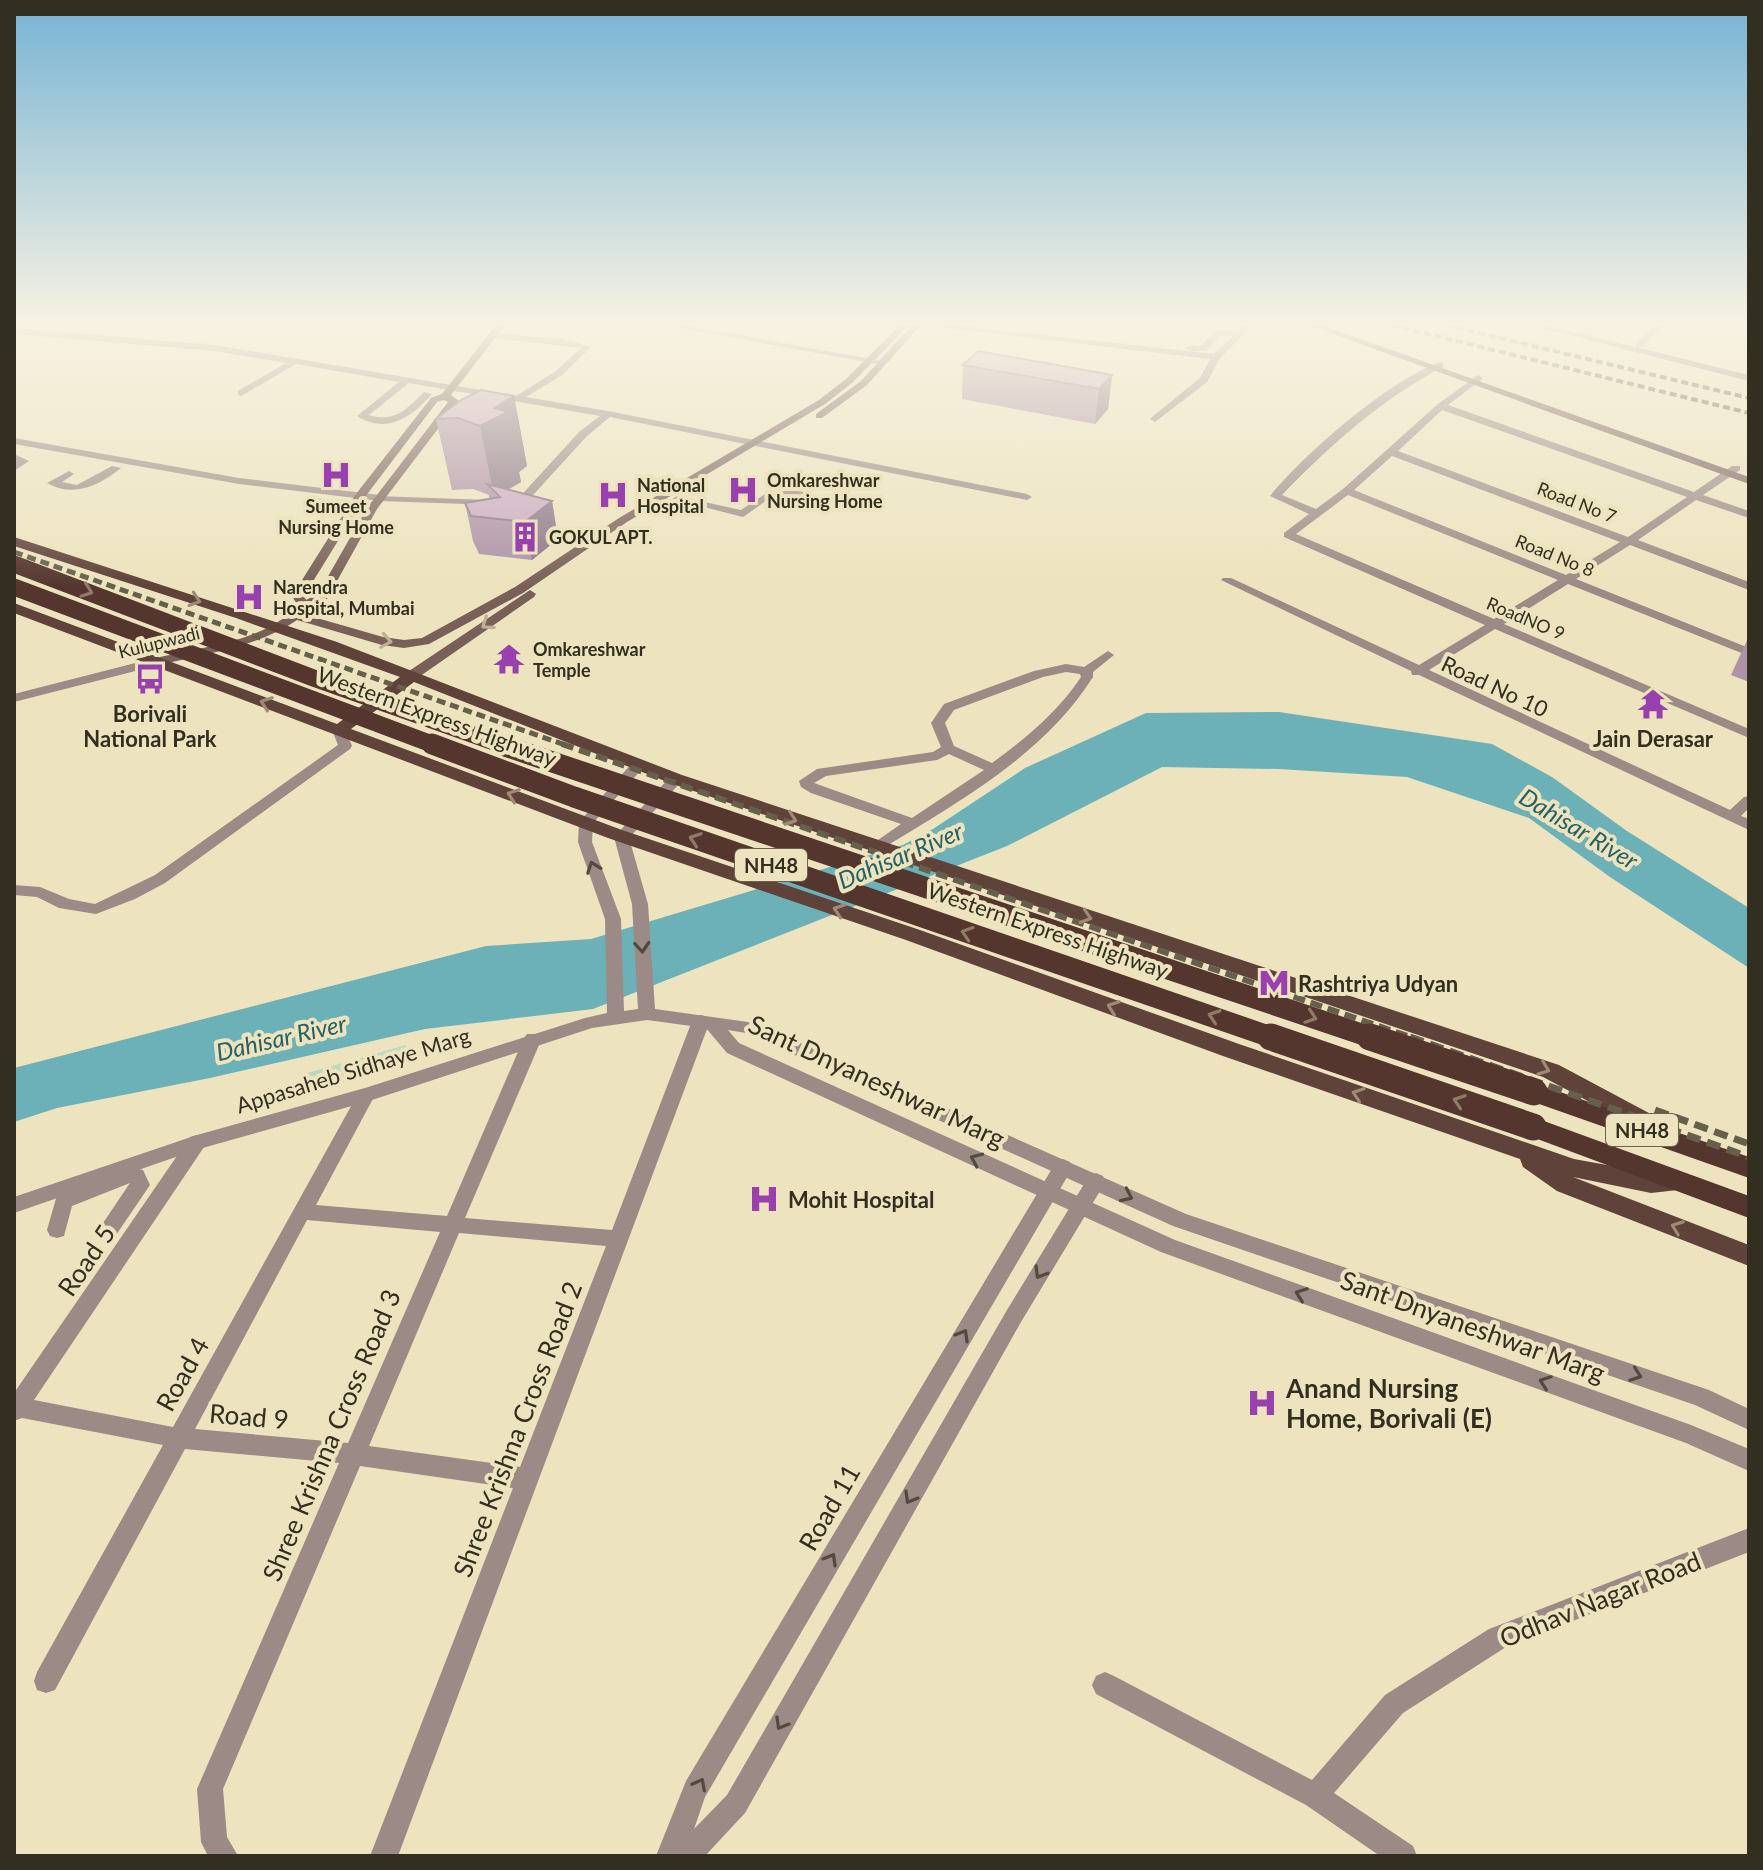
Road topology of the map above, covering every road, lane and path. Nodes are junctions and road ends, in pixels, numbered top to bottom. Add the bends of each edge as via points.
1 (367, 412) edge
2 (408, 412) edge
3 (425, 412) edge
4 (445, 412) edge
5 (597, 412) edge
6 (805, 412) edge
7 (826, 412) edge
8 (1163, 412) edge
9 (1371, 412) edge
10 (1434, 412) edge
11 (1459, 412) edge
12 (1560, 412) edge
13 (1581, 412) edge
14 (608, 414) junction
15 (1155, 419) dead end
16 (1617, 423) junction
17 (1604, 429) junction
18 (14, 441) edge
19 (756, 443) junction
20 (771, 446) junction
21 (14, 450) edge
22 (1392, 452) junction
23 (103, 455) junction
24 (14, 457) edge
25 (89, 463) junction
26 (166, 467) junction
27 (14, 468) edge
28 (116, 468) junction
29 (1732, 471) junction
30 (1749, 473) edge
31 (69, 474) dead end
32 (153, 474) junction
33 (1749, 481) edge
34 (1347, 491) junction
35 (805, 495) dead end
36 (1694, 495) junction
37 (360, 496) junction
38 (1027, 497) dead end
39 (380, 498) junction
40 (677, 499) junction
41 (352, 506) junction
42 (372, 508) junction
43 (1317, 513) junction
44 (1749, 515) edge
45 (14, 541) edge
46 (1629, 541) junction
47 (14, 564) edge
48 (1567, 579) junction
49 (1227, 580) dead end
50 (1749, 586) edge
51 (14, 587) edge
52 (14, 608) edge
53 (293, 620) junction
54 (1493, 623) junction
55 (327, 627) junction
56 (310, 638) junction
57 (1749, 652) edge
58 (1108, 655) dead end
59 (155, 662) junction
60 (1086, 671) junction
61 (1417, 672) junction
62 (411, 676) junction
63 (14, 698) edge
64 (339, 730) junction
65 (1749, 734) edge
66 (948, 748) junction
67 (638, 765) junction
68 (993, 769) junction
69 (676, 779) junction
70 (1749, 800) edge
71 (1731, 817) junction
72 (586, 822) junction
73 (913, 823) junction
74 (1749, 825) edge
75 (621, 837) junction
76 (856, 841) junction
77 (879, 848) junction
78 (723, 872) junction
79 (14, 890) edge
80 (647, 1014) junction
81 (616, 1017) junction
82 (706, 1022) junction
83 (533, 1038) junction
84 (366, 1095) junction
85 (197, 1142) junction
86 (1512, 1146) junction
87 (1700, 1150) junction
88 (1063, 1167) junction
89 (1749, 1168) edge
90 (1096, 1181) junction
91 (1686, 1181) junction
92 (1047, 1191) junction
93 (65, 1194) junction
94 (14, 1205) edge
95 (154, 1206) junction
96 (1080, 1206) junction
97 (125, 1207) junction
98 (1749, 1207) edge
99 (302, 1212) junction
100 (452, 1225) junction
101 (57, 1230) dead end
102 (107, 1232) dead end
103 (620, 1239) junction
104 (1749, 1256) edge
105 (15, 1408) edge
106 (1749, 1420) edge
107 (179, 1438) junction
108 (353, 1454) junction
109 (1749, 1460) edge
110 (528, 1479) junction
111 (1749, 1540) edge
112 (46, 1681) dead end
113 (1105, 1685) dead end
114 (1315, 1796) junction
115 (224, 1856) edge
116 (384, 1856) edge
117 (670, 1856) edge
118 (686, 1856) edge
119 (1403, 1856) edge

1 - 2 street via 362,416 394,422
3 - 37 main road
4 - 39 main road
5 - 14 street
6 - 19 main road
7 - 20 main road
8 - 15 street
9 - 43 street via 1275,496
10 - 22 street
11 - 36 street
12 - 17 main road
13 - 16 main road
14 - 19 street
14 - 39 street via 519,504
16 - 17 main road
16 - 29 main road
17 - 29 main road
18 - 23 street
19 - 20 street
55 -> 19 main road via 404,644 445,633
20 - 38 street
20 - 40 main road
21 - 25 street
22 - 34 street
22 - 46 street, Road No 7
23 - 25 street
23 - 26 street
24 - 27 street via 24,461
25 - 28 street
26 - 32 street
26 - 37 street
28 - 31 street via 79,488 52,483
28 - 32 street
29 - 30 main road
29 - 33 main road
29 - 36 street
32 - 41 street
34 - 43 street
34 - 48 street, Road No 8
35 - 40 street via 774,491 743,514
36 - 44 street
36 - 46 street
37 - 39 street
37 - 41 main road
39 - 42 main road
40 -> 62 main road
41 - 42 street
41 - 53 main road via 298,596
42 - 53 main road via 323,596
43 - 54 street, RoadNO 9 via 1288,535
45 -> 53 main road
46 - 48 street
46 - 50 street, Road No 7
47 -> 87 highway, Western Express Highway / NH48, bridge via 582,773
48 - 54 street
48 - 57 street, Road No 8
49 - 61 street, Road No 10
91 -> 51 highway, Western Express Highway / NH48, bridge via 574,797
52 - 59 main road
53 - 55 main road
53 - 56 main road
53 - 59 main road, Kulupwadi
54 - 61 street
54 - 65 street, RoadNO 9
55 - 56 main road
56 - 62 main road
58 - 60 street
59 - 63 street, Kulupwadi
64 -> 59 main road
60 - 66 street via 1054,670 949,707 938,723
60 - 68 street via 1074,701
61 - 71 street, Road No 10
62 - 64 main road
62 - 67 main road
72 -> 64 main road
64 - 79 street via 345,746 160,879 96,909
66 - 68 street
66 - 73 street via 937,756 822,772 806,781 808,787
67 - 69 main road
67 - 72 street
68 - 73 street
69 - 75 street
69 -> 76 main road
70 - 71 street
71 - 74 street, Road No 10
72 - 75 main road
81 -> 72 street via 613,919 585,842
73 - 77 street
75 - 78 main road
75 -> 80 street via 640,904
76 - 77 main road
76 - 78 main road
77 -> 87 main road via 1551,1071
86 -> 78 main road
80 - 81 street, Appasaheb Sidhaye Marg
80 - 82 street, Appasaheb Sidhaye Marg
81 - 83 street, Appasaheb Sidhaye Marg
82 - 88 street, Sant Dnyaneshwar Marg via 749,1027
92 -> 82 street, Sant Dnyaneshwar Marg via 733,1048
82 - 103 street, Shree Krishna Cross Road 2
83 - 84 street, Appasaheb Sidhaye Marg
83 - 100 street, Shree Krishna Cross Road 3
84 - 85 street, Appasaheb Sidhaye Marg
84 - 99 street, Road 4
85 - 93 street, Appasaheb Sidhaye Marg
85 - 95 street, Road 5
86 - 91 main road via 1574,1168 1651,1183
104 -> 86 main road via 1565,1184
87 - 89 highway, Western Express Highway / NH48
88 - 90 street, Sant Dnyaneshwar Marg
88 - 92 street, Road 11
90 - 96 street
90 -> 106 street, Sant Dnyaneshwar Marg via 1180,1220 1701,1397
91 - 98 highway, Western Express Highway / NH48
92 - 96 street, Sant Dnyaneshwar Marg
117 -> 92 street, Road 11 via 695,1790
93 - 94 street, Appasaheb Sidhaye Marg
93 - 97 street via 136,1175 140,1185
93 - 101 street
95 - 97 street
95 - 105 street, Road 5
109 -> 96 street, Sant Dnyaneshwar Marg via 1168,1246
96 -> 118 street via 736,1804
97 - 102 street
99 - 100 street
99 - 107 street, Road 4
100 - 103 street
100 - 108 street, Shree Krishna Cross Road 3
103 - 110 street, Shree Krishna Cross Road 2
105 - 107 street, Road 9
107 - 108 street, Road 9
107 - 112 street, Road 4
108 - 110 street, Road 9
108 - 115 street, Shree Krishna Cross Road 3 via 210,1789 214,1842
110 - 116 street, Shree Krishna Cross Road 2
111 - 114 street, Odhav Nagar Road via 1498,1638 1394,1704
113 - 114 street
114 - 119 street

